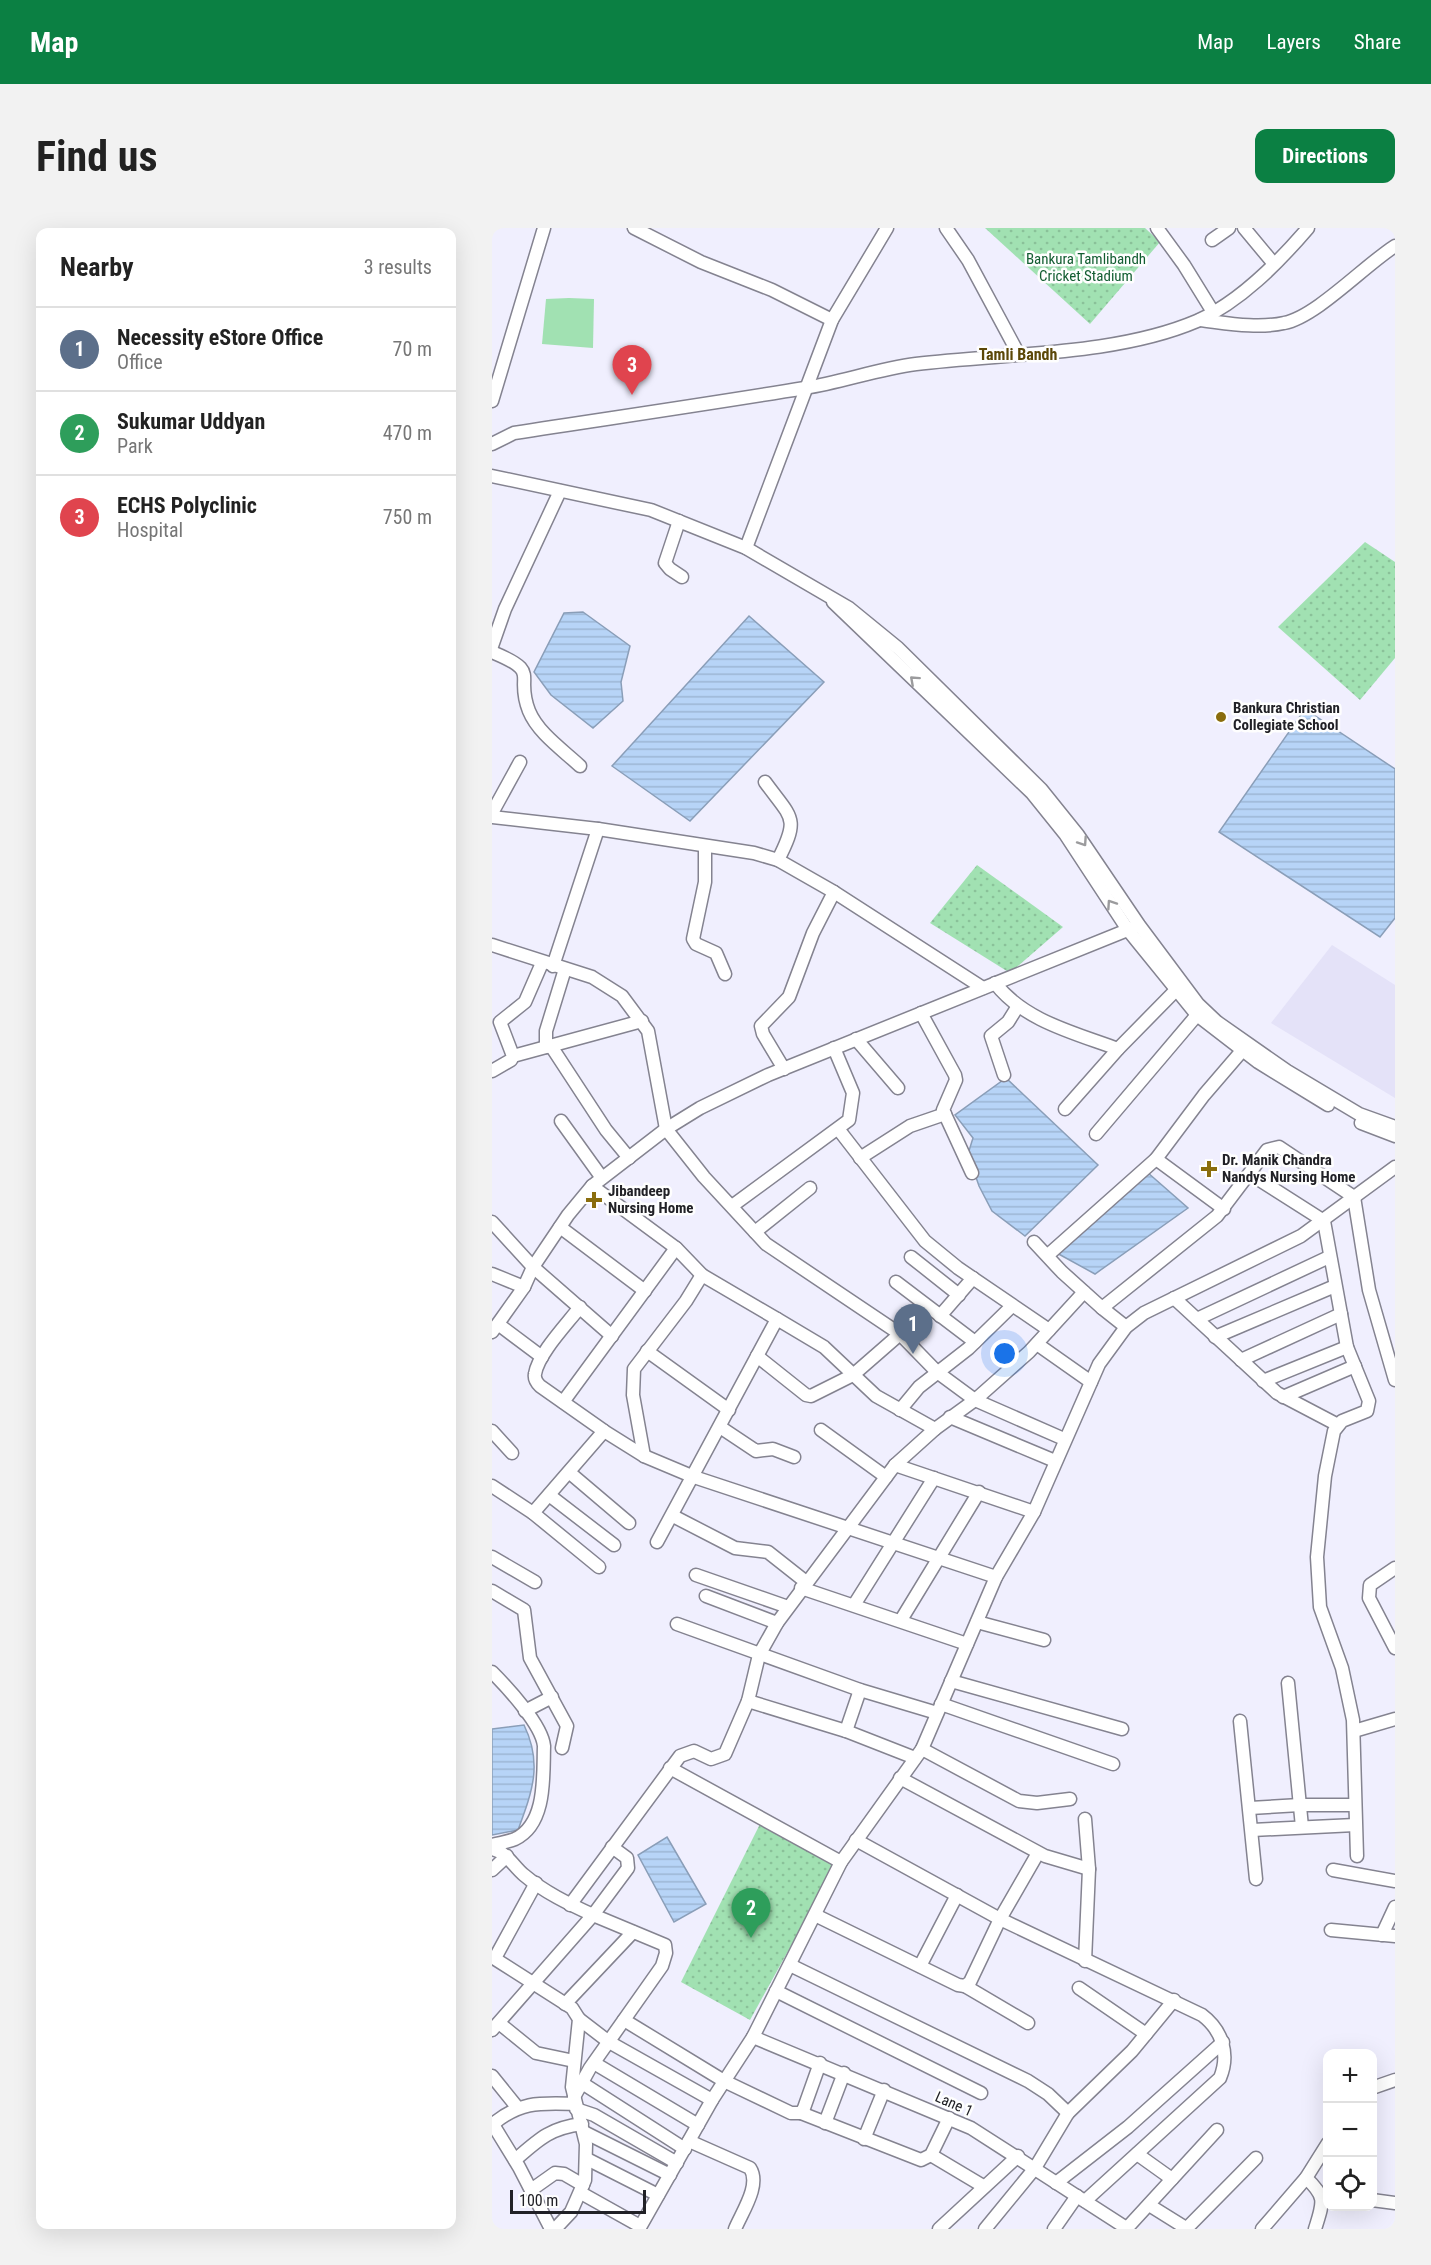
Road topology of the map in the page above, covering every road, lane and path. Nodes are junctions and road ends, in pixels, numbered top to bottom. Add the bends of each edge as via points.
1 (544, 228) edge
2 (634, 228) edge
3 (887, 228) edge
4 (945, 228) edge
5 (1156, 228) edge
6 (1229, 228) edge
7 (1244, 228) edge
8 (1308, 228) edge
9 (1212, 240) dead end
10 (1395, 246) edge
11 (1274, 264) junction
12 (1213, 312) junction
13 (832, 320) junction
14 (1200, 320) junction
15 (1018, 353) junction
16 (497, 369) edge
17 (808, 388) junction
18 (492, 401) edge
19 (492, 444) edge
20 (492, 476) edge
21 (560, 491) junction
22 (679, 521) junction
23 (746, 548) junction
24 (682, 577) dead end
25 (492, 646) edge
26 (492, 652) edge
27 (520, 762) dead end
28 (580, 766) dead end
29 (765, 782) dead end
30 (492, 815) edge
31 (598, 829) junction
32 (705, 846) junction
33 (778, 860) junction
34 (834, 892) junction
35 (1133, 928) junction
36 (492, 945) edge
37 (553, 966) junction
38 (725, 974) dead end
39 (989, 986) junction
40 (1175, 991) junction
41 (1018, 1006) junction
42 (921, 1013) junction
43 (1197, 1015) junction
44 (492, 1018) edge
45 (642, 1021) junction
46 (501, 1028) junction
47 (856, 1039) junction
48 (549, 1047) junction
49 (834, 1048) junction
50 (1245, 1048) junction
51 (1118, 1049) junction
52 (513, 1056) junction
53 (783, 1069) junction
54 (492, 1071) edge
55 (1004, 1075) dead end
56 (898, 1088) dead end
57 (1065, 1109) dead end
58 (945, 1114) junction
59 (561, 1121) dead end
60 (1395, 1127) edge
61 (666, 1129) junction
62 (839, 1130) junction
63 (1096, 1134) dead end
64 (1395, 1136) edge
65 (628, 1158) junction
66 (860, 1158) junction
67 (1156, 1159) junction
68 (1395, 1167) edge
69 (972, 1173) dead end
70 (1251, 1174) junction
71 (597, 1182) junction
72 (810, 1188) dead end
73 (1354, 1197) junction
74 (732, 1206) junction
75 (1224, 1209) junction
76 (1324, 1221) junction
77 (492, 1222) edge
78 (560, 1227) junction
79 (755, 1232) junction
80 (1034, 1242) dead end
81 (676, 1248) junction
82 (1048, 1255) junction
83 (911, 1257) dead end
84 (1329, 1257) junction
85 (533, 1267) junction
86 (492, 1274) edge
87 (702, 1275) junction
88 (973, 1278) junction
89 (896, 1282) dead end
90 (1335, 1286) junction
91 (524, 1287) junction
92 (645, 1292) junction
93 (1084, 1292) junction
94 (958, 1294) junction
95 (1174, 1298) junction
96 (1012, 1306) junction
97 (580, 1307) junction
98 (1102, 1308) junction
99 (1341, 1314) junction
100 (940, 1316) junction
101 (777, 1318) junction
102 (1197, 1319) junction
103 (1126, 1327) junction
104 (495, 1328) edge
105 (1048, 1330) junction
106 (900, 1334) junction
107 (612, 1336) junction
108 (1215, 1337) junction
109 (975, 1342) junction
110 (1037, 1344) junction
111 (1347, 1347) junction
112 (647, 1351) junction
113 (757, 1356) junction
114 (542, 1357) junction
115 (1241, 1360) junction
116 (1355, 1366) junction
117 (938, 1372) junction
118 (853, 1375) junction
119 (1395, 1380) edge
120 (1263, 1381) junction
121 (1091, 1382) junction
122 (1283, 1397) junction
123 (975, 1400) junction
124 (564, 1402) junction
125 (729, 1410) junction
126 (900, 1410) junction
127 (950, 1417) junction
128 (1338, 1425) junction
129 (720, 1427) junction
130 (935, 1429) junction
131 (821, 1430) dead end
132 (492, 1431) edge
133 (604, 1431) junction
134 (1064, 1440) junction
135 (512, 1453) dead end
136 (645, 1456) junction
137 (794, 1457) dead end
138 (1055, 1461) junction
139 (895, 1465) junction
140 (570, 1473) junction
141 (694, 1477) junction
142 (886, 1477) junction
143 (934, 1478) junction
144 (492, 1486) edge
145 (979, 1492) junction
146 (549, 1495) junction
147 (1034, 1512) junction
148 (533, 1513) junction
149 (672, 1516) junction
150 (629, 1523) dead end
151 (847, 1529) junction
152 (657, 1542) dead end
153 (614, 1545) dead end
154 (894, 1545) junction
155 (492, 1557) edge
156 (939, 1558) junction
157 (599, 1567) dead end
158 (1395, 1568) edge
159 (696, 1575) dead end
160 (996, 1577) junction
161 (535, 1582) dead end
162 (803, 1585) junction
163 (492, 1591) edge
164 (705, 1596) dead end
165 (854, 1605) junction
166 (788, 1607) junction
167 (901, 1620) junction
168 (977, 1622) junction
169 (777, 1623) junction
170 (676, 1624) dead end
171 (1044, 1640) dead end
172 (967, 1644) junction
173 (1395, 1648) edge
174 (759, 1655) junction
175 (495, 1680) edge
176 (951, 1681) junction
177 (1288, 1683) dead end
178 (860, 1690) junction
179 (552, 1697) junction
180 (748, 1701) junction
181 (939, 1709) junction
182 (525, 1711) junction
183 (1395, 1719) edge
184 (1240, 1721) dead end
185 (1122, 1729) dead end
186 (846, 1731) junction
187 (1354, 1731) junction
188 (561, 1748) dead end
189 (918, 1754) junction
190 (1113, 1764) dead end
191 (669, 1768) junction
192 (900, 1778) junction
193 (1070, 1799) dead end
194 (1300, 1805) junction
195 (1355, 1805) junction
196 (1250, 1808) junction
197 (1085, 1819) dead end
198 (1355, 1825) junction
199 (1302, 1827) junction
200 (1252, 1830) junction
201 (856, 1840) junction
202 (492, 1847) edge
203 (612, 1847) junction
204 (1038, 1852) junction
205 (507, 1856) junction
206 (1357, 1856) dead end
207 (841, 1862) junction
208 (1089, 1869) junction
209 (1333, 1869) dead end
210 (492, 1870) edge
211 (1256, 1879) dead end
212 (1395, 1881) edge
213 (536, 1883) junction
214 (957, 1895) junction
215 (570, 1905) junction
216 (1395, 1907) edge
217 (593, 1915) junction
218 (815, 1915) junction
219 (999, 1919) junction
220 (1331, 1930) dead end
221 (633, 1932) junction
222 (1382, 1935) junction
223 (1395, 1936) edge
224 (493, 1957) edge
225 (1085, 1961) junction
226 (790, 1965) junction
227 (920, 1966) junction
228 (532, 1983) junction
229 (965, 1986) junction
230 (1079, 1988) dead end
231 (776, 1991) junction
232 (1174, 2000) junction
233 (566, 2004) junction
234 (579, 2019) junction
235 (624, 2020) junction
236 (1028, 2023) dead end
237 (494, 2027) edge
238 (1146, 2034) junction
239 (753, 2037) junction
240 (609, 2042) junction
241 (1223, 2042) junction
242 (574, 2061) junction
243 (594, 2062) junction
244 (820, 2063) junction
245 (844, 2073) junction
246 (492, 2076) edge
247 (724, 2080) junction
248 (1395, 2080) edge
249 (582, 2083) junction
250 (1377, 2086) edge
251 (884, 2090) junction
252 (981, 2093) dead end
253 (712, 2100) junction
254 (575, 2103) junction
255 (517, 2107) junction
256 (801, 2113) junction
257 (1068, 2113) junction
258 (949, 2118) junction
259 (493, 2123) edge
260 (825, 2123) junction
261 (698, 2125) junction
262 (583, 2128) junction
263 (1217, 2130) dead end
264 (864, 2139) junction
265 (687, 2145) junction
266 (1323, 2152) edge
267 (1137, 2154) junction
268 (931, 2155) junction
269 (1018, 2156) junction
270 (1256, 2158) dead end
271 (587, 2159) junction
272 (515, 2160) junction
273 (677, 2163) junction
274 (1035, 2168) junction
275 (670, 2175) junction
276 (1306, 2178) junction
277 (1172, 2180) junction
278 (1056, 2183) junction
279 (983, 2186) junction
280 (582, 2189) junction
281 (531, 2190) junction
282 (1323, 2192) edge
283 (658, 2195) junction
284 (1081, 2198) junction
285 (1323, 2200) edge
286 (1377, 2201) edge
287 (1395, 2204) edge
288 (1149, 2205) junction
289 (1112, 2225) edge
290 (640, 2228) edge
291 (553, 2229) edge
292 (735, 2229) edge
293 (939, 2229) edge
294 (986, 2229) edge
295 (1054, 2229) edge
296 (1127, 2229) edge
297 (1186, 2229) edge
298 (1262, 2229) edge
299 (1315, 2229) edge

1 - 16 street
2 - 13 street
3 - 13 street
4 - 15 street via 968,260
5 - 12 street
6 - 9 street
7 - 11 street
8 - 11 street
10 - 14 street via 1311,310 1285,323
11 - 12 street
12 - 14 street
13 - 17 street
14 - 15 street via 1112,345
15 - 17 street via 914,364
16 - 18 street
17 - 19 street via 514,433
17 - 23 street
20 - 21 street
21 - 22 street via 651,510
21 - 25 street
22 - 23 street
22 - 24 street via 665,562
23 - 35 street via 830,599 1016,776 1065,834
26 - 28 street via 522,668 527,702 535,721
27 - 30 street
29 - 33 street via 792,820 792,833
30 - 31 street
31 - 32 street
31 - 37 street
32 - 33 street
32 - 38 street via 705,882 693,939 716,954
33 - 34 street
34 - 39 street
34 - 53 street via 789,996 761,1026
35 - 39 street
35 - 40 street
35 - 50 street via 1198,1004
36 - 37 street
37 - 45 street via 608,985
37 - 46 street via 525,1002 503,1018
37 - 48 street via 546,1030
39 - 41 street
39 - 42 street
40 - 43 street
40 - 51 street
41 - 51 street via 1046,1022
41 - 55 street via 1008,1022 991,1036
42 - 47 street
42 - 58 street via 955,1075 943,1104
43 - 50 street
43 - 63 street
44 - 46 street
45 - 48 street
45 - 61 street via 653,1049
46 - 52 street
47 - 49 street
47 - 56 street
48 - 52 street
48 - 65 street
49 - 53 street
49 - 62 street via 853,1092 851,1116
50 - 60 street via 1359,1114
50 - 64 street via 1329,1106
50 - 67 street
51 - 57 street
52 - 54 street
53 - 61 street via 700,1108
58 - 66 street via 910,1126
58 - 69 street
59 - 71 street
61 - 65 street
61 - 74 street
62 - 66 street
62 - 74 street
65 - 71 street
66 - 88 street via 925,1240
67 - 75 street
67 - 82 street
68 - 73 street
70 - 73 street via 1267,1150 1279,1147
70 - 75 street
70 - 76 street
71 - 78 street
71 - 81 street
72 - 79 street
73 - 76 street
73 - 119 street via 1369,1290
74 - 79 street
75 - 98 street
76 - 84 street
76 - 95 street
77 - 85 street
78 - 85 street
78 - 92 street
79 - 106 street via 776,1252
80 - 82 street
81 - 87 street
81 - 92 street
82 - 93 street
83 - 94 street
84 - 90 street
84 - 102 street
85 - 91 street
85 - 97 street
86 - 91 street
87 - 101 street
87 - 112 street
88 - 94 street
88 - 96 street
89 - 100 street
90 - 99 street
90 - 108 street
91 - 104 street
92 - 107 street
93 - 98 street
93 - 105 street
94 - 100 street
95 - 102 street
95 - 103 street
96 - 105 street
96 - 109 street
97 - 107 street
97 - 114 street
98 - 103 street
99 - 111 street
99 - 115 street
100 - 109 street
101 - 113 street
101 - 118 street via 824,1347
102 - 108 street
103 - 121 street
104 - 114 street
105 - 110 street
106 - 117 street
106 - 118 street
107 - 124 street
108 - 115 street
109 - 117 street
110 - 121 street
110 - 123 street
111 - 116 street
111 - 120 street
112 - 125 street
112 - 136 street via 632,1377
113 - 118 street via 806,1395 818,1394
113 - 125 street
114 - 124 street via 535,1380
115 - 120 street
116 - 122 street
116 - 128 street via 1369,1407 1362,1415
117 - 123 street
117 - 126 street
118 - 126 street via 864,1388
120 - 122 street
121 - 134 street
122 - 128 street
123 - 127 street
123 - 134 street
124 - 133 street
125 - 129 street
126 - 130 street
127 - 130 street
127 - 138 street
128 - 187 street via 1325,1476 1318,1584 1325,1625 1342,1668
129 - 137 street via 756,1451 773,1449
129 - 141 street
130 - 139 street
131 - 142 street
132 - 135 street
133 - 136 street
133 - 140 street
134 - 138 street
136 - 141 street
138 - 147 street
139 - 142 street
139 - 143 street
140 - 146 street
140 - 150 street
141 - 149 street
141 - 151 street
142 - 151 street
143 - 145 street
143 - 154 street
144 - 148 street
145 - 147 street
145 - 156 street
146 - 148 street
146 - 153 street
147 - 160 street
148 - 157 street
149 - 152 street
149 - 162 street via 735,1548 768,1552
151 - 154 street
151 - 162 street
154 - 156 street
154 - 165 street
155 - 161 street
156 - 160 street
156 - 167 street
158 - 173 street via 1370,1585 1369,1598
159 - 166 street
160 - 168 street
162 - 165 street
162 - 166 street
163 - 179 street via 524,1610 530,1658
164 - 169 street
165 - 167 street
166 - 169 street
167 - 172 street
168 - 171 street
168 - 172 street
169 - 174 street
170 - 174 street
172 - 176 street
174 - 178 street
174 - 180 street
175 - 182 street
176 - 181 street
176 - 185 street
177 - 194 street
178 - 181 street
178 - 186 street
179 - 182 street
179 - 188 street via 567,1726
180 - 186 street
180 - 191 street via 725,1754 711,1759 687,1752
181 - 189 street
181 - 190 street
182 - 202 street via 543,1738 540,1803 524,1833
183 - 187 street
184 - 196 street
186 - 189 street
187 - 195 street
189 - 192 street
189 - 193 street via 1019,1801
191 - 203 street
191 - 207 street
192 - 201 street
192 - 204 street
194 - 195 street
194 - 196 street
194 - 199 street
195 - 198 street
196 - 200 street
197 - 208 street
198 - 199 street
198 - 206 street
199 - 200 street
200 - 211 street
201 - 207 street
201 - 214 street
202 - 205 street
203 - 215 street
203 - 217 street via 627,1858 628,1868
204 - 208 street
204 - 219 street
205 - 210 street
205 - 213 street
207 - 218 street
208 - 225 street
209 - 212 street
213 - 215 street
213 - 224 street
214 - 219 street
214 - 227 street
215 - 217 street
216 - 222 street
217 - 221 street
217 - 228 street
218 - 226 street
218 - 227 street
219 - 225 street
219 - 229 street
220 - 222 street
221 - 233 street
221 - 235 street via 665,1946 666,1953 662,1966
222 - 223 street
224 - 228 street
225 - 232 street
226 - 231 street
226 - 257 street via 1028,2081
227 - 229 street
228 - 233 street
228 - 237 street
229 - 236 street
230 - 238 street
231 - 239 street
231 - 252 street
232 - 238 street
232 - 241 street via 1211,2022
233 - 234 street
234 - 240 street
234 - 242 street
235 - 240 street
235 - 247 street
237 - 242 street via 536,2053
238 - 257 street
239 - 244 street, Lane 1
239 - 247 street
240 - 243 street
240 - 253 street
241 - 267 street via 1226,2060 1220,2078
241 - 278 street via 1128,2127
242 - 254 street
243 - 249 street
243 - 261 street
244 - 245 street, Lane 1
244 - 256 street
245 - 251 street, Lane 1
245 - 260 street
246 - 255 street
247 - 253 street
247 - 256 street via 791,2113
248 - 250 street
249 - 254 street
249 - 265 street
251 - 258 street, Lane 1
251 - 264 street
253 - 261 street
254 - 255 street
254 - 262 street
254 - 273 street
255 - 259 street
256 - 260 street
257 - 274 street
258 - 268 street
258 - 269 street, Lane 1
259 - 272 street
260 - 264 street
261 - 265 street
262 - 271 street
262 - 272 street via 562,2126 544,2135
262 - 275 street
263 - 277 street
264 - 268 street via 914,2159
265 - 273 street
265 - 292 street via 750,2168 754,2174 753,2187
266 - 276 street
267 - 277 street
267 - 284 street
268 - 279 street
269 - 274 street, Lane 1
269 - 279 street
270 - 297 street
271 - 280 street
271 - 283 street
272 - 281 street
273 - 275 street
274 - 278 street, Lane 1
274 - 294 street
275 - 283 street
276 - 282 street
276 - 298 street
277 - 288 street
278 - 284 street, Lane 1
279 - 293 street
280 - 281 street via 564,2174 555,2173
280 - 290 street
280 - 291 street via 571,2212
281 - 291 street
283 - 290 street
284 - 289 street, Lane 1
284 - 295 street
285 - 299 street
286 - 287 street
288 - 296 street
288 - 297 street
289 - 296 street, Lane 1

